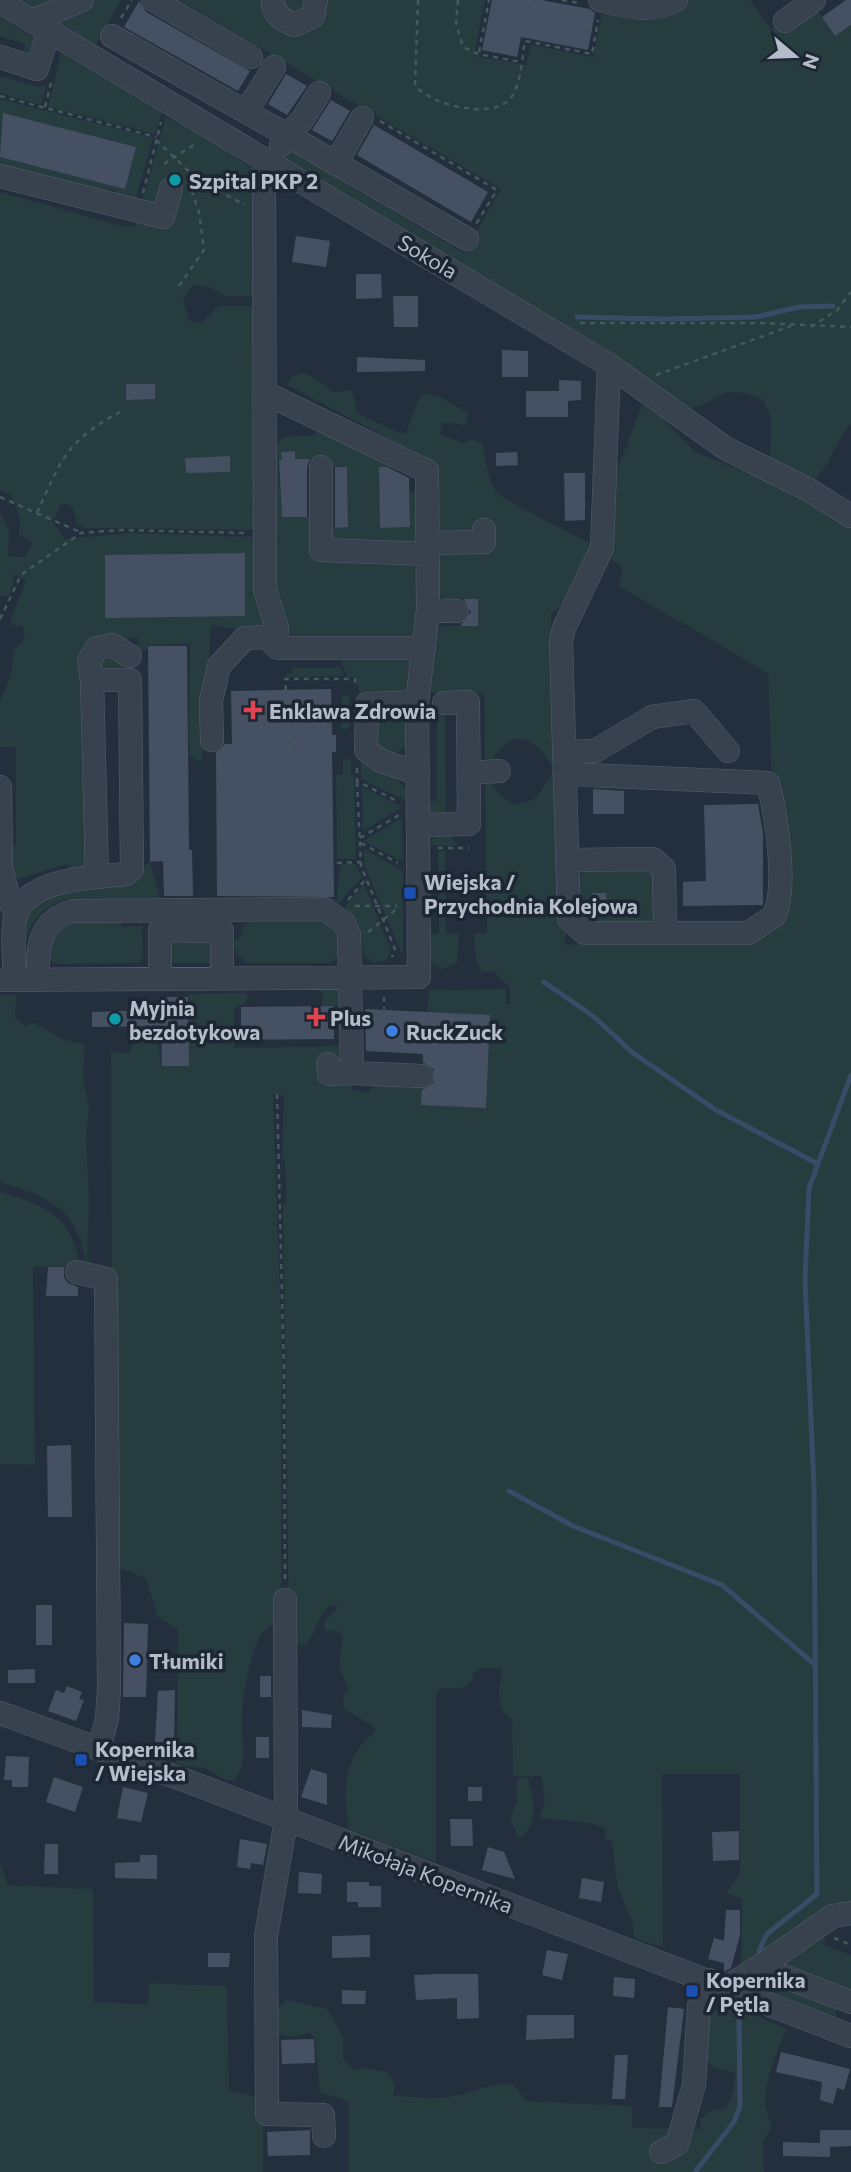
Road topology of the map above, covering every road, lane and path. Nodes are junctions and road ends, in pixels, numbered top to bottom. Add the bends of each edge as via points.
1 (46, 0) edge
2 (82, 0) edge
3 (132, 0) edge
4 (153, 0) edge
5 (273, 0) edge
6 (316, 0) edge
7 (418, 0) edge
8 (458, 0) edge
9 (489, 0) edge
10 (601, 0) edge
11 (676, 0) edge
12 (814, 0) edge
13 (0, 2) edge
14 (785, 21) dead end
15 (41, 26) junction
16 (114, 31) joint
17 (479, 52) junction
18 (0, 57) edge
19 (251, 57) dead end
20 (521, 62) junction
21 (274, 67) dead end
22 (320, 93) dead end
23 (0, 96) edge
24 (246, 111) junction
25 (164, 112) dead end
26 (369, 119) joint
27 (286, 135) junction
28 (207, 137) dead end
29 (156, 139) junction
30 (175, 157) junction
31 (267, 161) junction
32 (336, 163) junction
33 (163, 164) dead end
34 (0, 176) edge
35 (194, 177) junction
36 (182, 181) junction
37 (246, 195) dead end
38 (139, 211) junction
39 (467, 239) joint
40 (179, 286) dead end
41 (851, 292) edge
42 (579, 323) dead end
43 (792, 326) junction
44 (811, 327) junction
45 (851, 327) edge
46 (609, 365) junction
47 (636, 383) junction
48 (264, 384) junction
49 (120, 412) dead end
50 (321, 467) dead end
51 (0, 497) edge
52 (37, 513) junction
53 (851, 516) edge
54 (484, 530) dead end
55 (81, 533) junction
56 (266, 535) junction
57 (428, 548) junction
58 (428, 610) junction
59 (457, 611) dead end
60 (0, 618) edge
61 (278, 648) junction
62 (424, 648) junction
63 (92, 680) junction
64 (130, 680) junction
65 (355, 697) dead end
66 (417, 702) junction
67 (444, 703) dead end
68 (212, 740) dead end
69 (290, 750) dead end
70 (728, 751) dead end
71 (357, 760) dead end
72 (564, 763) junction
73 (499, 771) dead end
74 (417, 773) junction
75 (469, 773) junction
76 (357, 781) junction
77 (0, 787) edge
78 (410, 814) junction
79 (360, 840) junction
80 (279, 856) dead end
81 (289, 857) dead end
82 (566, 860) junction
83 (337, 863) dead end
84 (360, 863) junction
85 (407, 869) dead end
86 (97, 877) junction
87 (366, 879) junction
88 (377, 905) junction
89 (400, 906) junction
90 (408, 907) dead end
91 (16, 915) junction
92 (383, 920) junction
93 (665, 933) junction
94 (359, 938) dead end
95 (395, 949) dead end
96 (351, 976) junction
97 (222, 978) junction
98 (160, 979) junction
99 (7, 980) edge
100 (38, 980) junction
101 (328, 1064) dead end
102 (352, 1073) junction
103 (422, 1076) dead end
104 (277, 1094) dead end
105 (76, 1272) dead end
106 (285, 1600) joint
107 (0, 1713) edge
108 (99, 1748) junction
109 (286, 1820) junction
110 (851, 1913) edge
111 (759, 1967) junction
112 (718, 1984) junction
113 (851, 2002) edge
114 (850, 2033) edge
115 (324, 2136) dead end
116 (661, 2152) dead end

1 - 15 street
2 - 15 street
3 - 16 path
4 - 19 street
5 - 6 street via 278,16 295,25 313,16
7 - 20 path via 413,80 427,97 478,109 498,108 513,96
8 - 17 path via 460,43
9 - 17 path
10 - 11 street via 643,8
10 - 20 path via 592,54 526,41
12 - 14 street
13 - 15 street, Sokola
15 - 18 street via 37,69
15 - 31 street, Sokola
16 - 24 street
17 - 20 path
21 - 24 street
22 - 27 street
23 - 29 path
24 - 27 street
25 - 29 path
26 - 32 street
26 - 39 path via 497,190
27 - 31 street
27 - 32 street
28 - 30 path
29 - 30 path
29 - 38 path
30 - 33 path
30 - 35 path
31 - 46 street, Sokola
31 - 48 street
32 - 39 street
34 - 38 street
35 - 36 path
35 - 37 path via 246,206
36 - 38 street via 163,217
36 - 40 path via 191,181 204,250
41 - 44 path via 837,310
42 - 43 path
43 - 44 path
43 - 47 path
44 - 45 path
46 - 47 street, Sokola
46 - 72 street via 602,548 561,641
47 - 53 street, Sokola via 709,438
48 - 56 street
48 - 57 street via 427,471
49 - 52 path via 74,442
50 - 57 street via 321,550
51 - 52 path
52 - 55 path
54 - 57 street via 484,542
55 - 56 path
55 - 60 path via 21,575
56 - 61 street via 265,590
57 - 58 street
58 - 59 street
58 - 62 street
61 - 62 street
61 - 68 street via 266,637 245,638 219,666 211,701
62 - 66 street
63 - 64 street
63 - 64 street via 89,661 97,648 112,645 130,647
63 - 86 street
64 - 86 street via 132,869 126,874
65 - 69 path via 355,679 285,677
66 - 74 street
66 - 74 street via 367,704 366,732 366,750 381,761
67 - 75 street via 468,702
70 - 72 street via 694,711 652,717 595,751
71 - 76 path
72 - 82 street
72 - 93 street via 768,783 778,820 779,900 774,916 748,933
73 - 75 street
74 - 78 street
75 - 78 street via 469,824
76 - 78 path
76 - 79 path
77 - 91 street via 1,867
78 - 79 path
78 - 96 street via 419,976
79 - 84 path
79 - 85 path
80 - 81 path
82 - 93 street via 569,919 585,933
82 - 93 street via 653,859 664,869
83 - 84 path
84 - 87 path
86 - 91 street via 40,889
87 - 88 path
87 - 88 path via 342,906
88 - 89 path
88 - 92 path
89 - 90 path
89 - 92 path
91 - 99 street
92 - 94 path
92 - 95 path
96 - 97 street
96 - 100 street via 349,934 334,915 313,909 146,910 59,914 42,933
96 - 102 street
97 - 98 street
97 - 98 street via 222,930 159,930
98 - 100 street
99 - 100 street
101 - 102 street via 329,1074
102 - 103 street
104 - 106 path
105 - 108 street via 106,1279 108,1689
106 - 109 street
107 - 108 street, Mikołaja Kopernika
108 - 109 street, Mikołaja Kopernika
109 - 112 street, Mikołaja Kopernika
109 - 115 street via 265,1936 267,2115 323,2115
110 - 111 street via 833,1916
111 - 112 street
111 - 113 street
112 - 114 street, Mikołaja Kopernika
112 - 116 street via 699,2006 694,2085 677,2144

